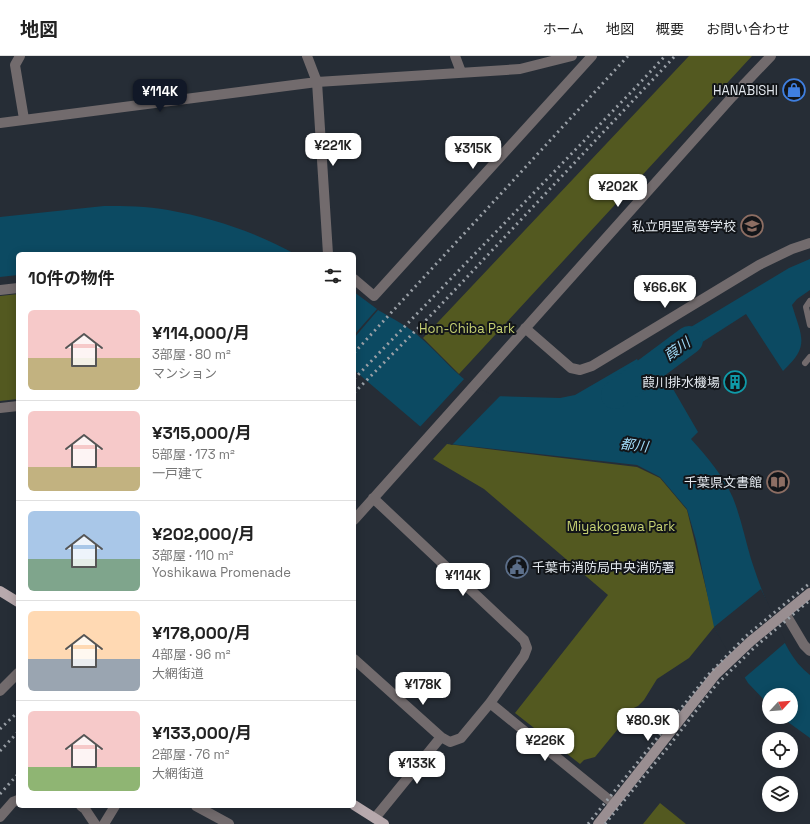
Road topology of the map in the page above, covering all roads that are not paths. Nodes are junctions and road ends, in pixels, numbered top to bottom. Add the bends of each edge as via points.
1 (20, 56) edge
2 (306, 56) edge
3 (455, 56) edge
4 (572, 56) edge
5 (592, 56) edge
6 (771, 56) edge
7 (461, 72) junction
8 (317, 82) junction
9 (24, 119) junction
10 (0, 122) edge
11 (810, 243) edge
12 (328, 252) edge
13 (356, 281) edge
14 (16, 288) edge
15 (0, 290) edge
16 (810, 301) edge
17 (810, 325) edge
18 (524, 328) junction
19 (810, 357) edge
20 (805, 363) dead end
21 (16, 406) edge
22 (0, 408) edge
23 (373, 498) junction
24 (356, 518) edge
25 (0, 591) edge
26 (810, 593) edge
27 (16, 601) edge
28 (785, 613) junction
29 (810, 651) edge
30 (356, 661) edge
31 (16, 675) edge
32 (0, 691) edge
33 (490, 703) junction
34 (441, 737) junction
35 (16, 801) edge
36 (614, 804) junction
37 (356, 806) edge
38 (86, 808) edge
39 (114, 808) edge
40 (200, 808) edge
41 (0, 817) edge
42 (375, 818) junction
43 (95, 824) edge
44 (104, 824) edge
45 (229, 824) edge
46 (384, 824) edge
47 (598, 824) edge

1 - 9 street via 16,65
2 - 8 street
3 - 7 street
4 - 7 street via 520,69
5 - 13 street via 374,296
6 - 18 street
7 - 8 street
8 - 9 street
8 - 12 street
9 - 10 street
11 - 18 street via 792,248 759,265 592,366 580,370 571,368
14 - 15 street
16 - 17 lane via 806,307
18 - 23 street
19 - 20 lane
21 - 22 street
23 - 24 street
23 - 33 street via 524,640 527,648 524,656
25 - 27 main road
26 - 28 street
28 - 29 street
28 - 36 street via 716,674
30 - 34 street
31 - 32 street
33 - 34 street via 461,738 450,742
33 - 36 street
34 - 42 street
35 - 41 street
36 - 47 street
37 - 42 main road
38 - 43 street
39 - 44 street
40 - 45 street
42 - 46 main road

